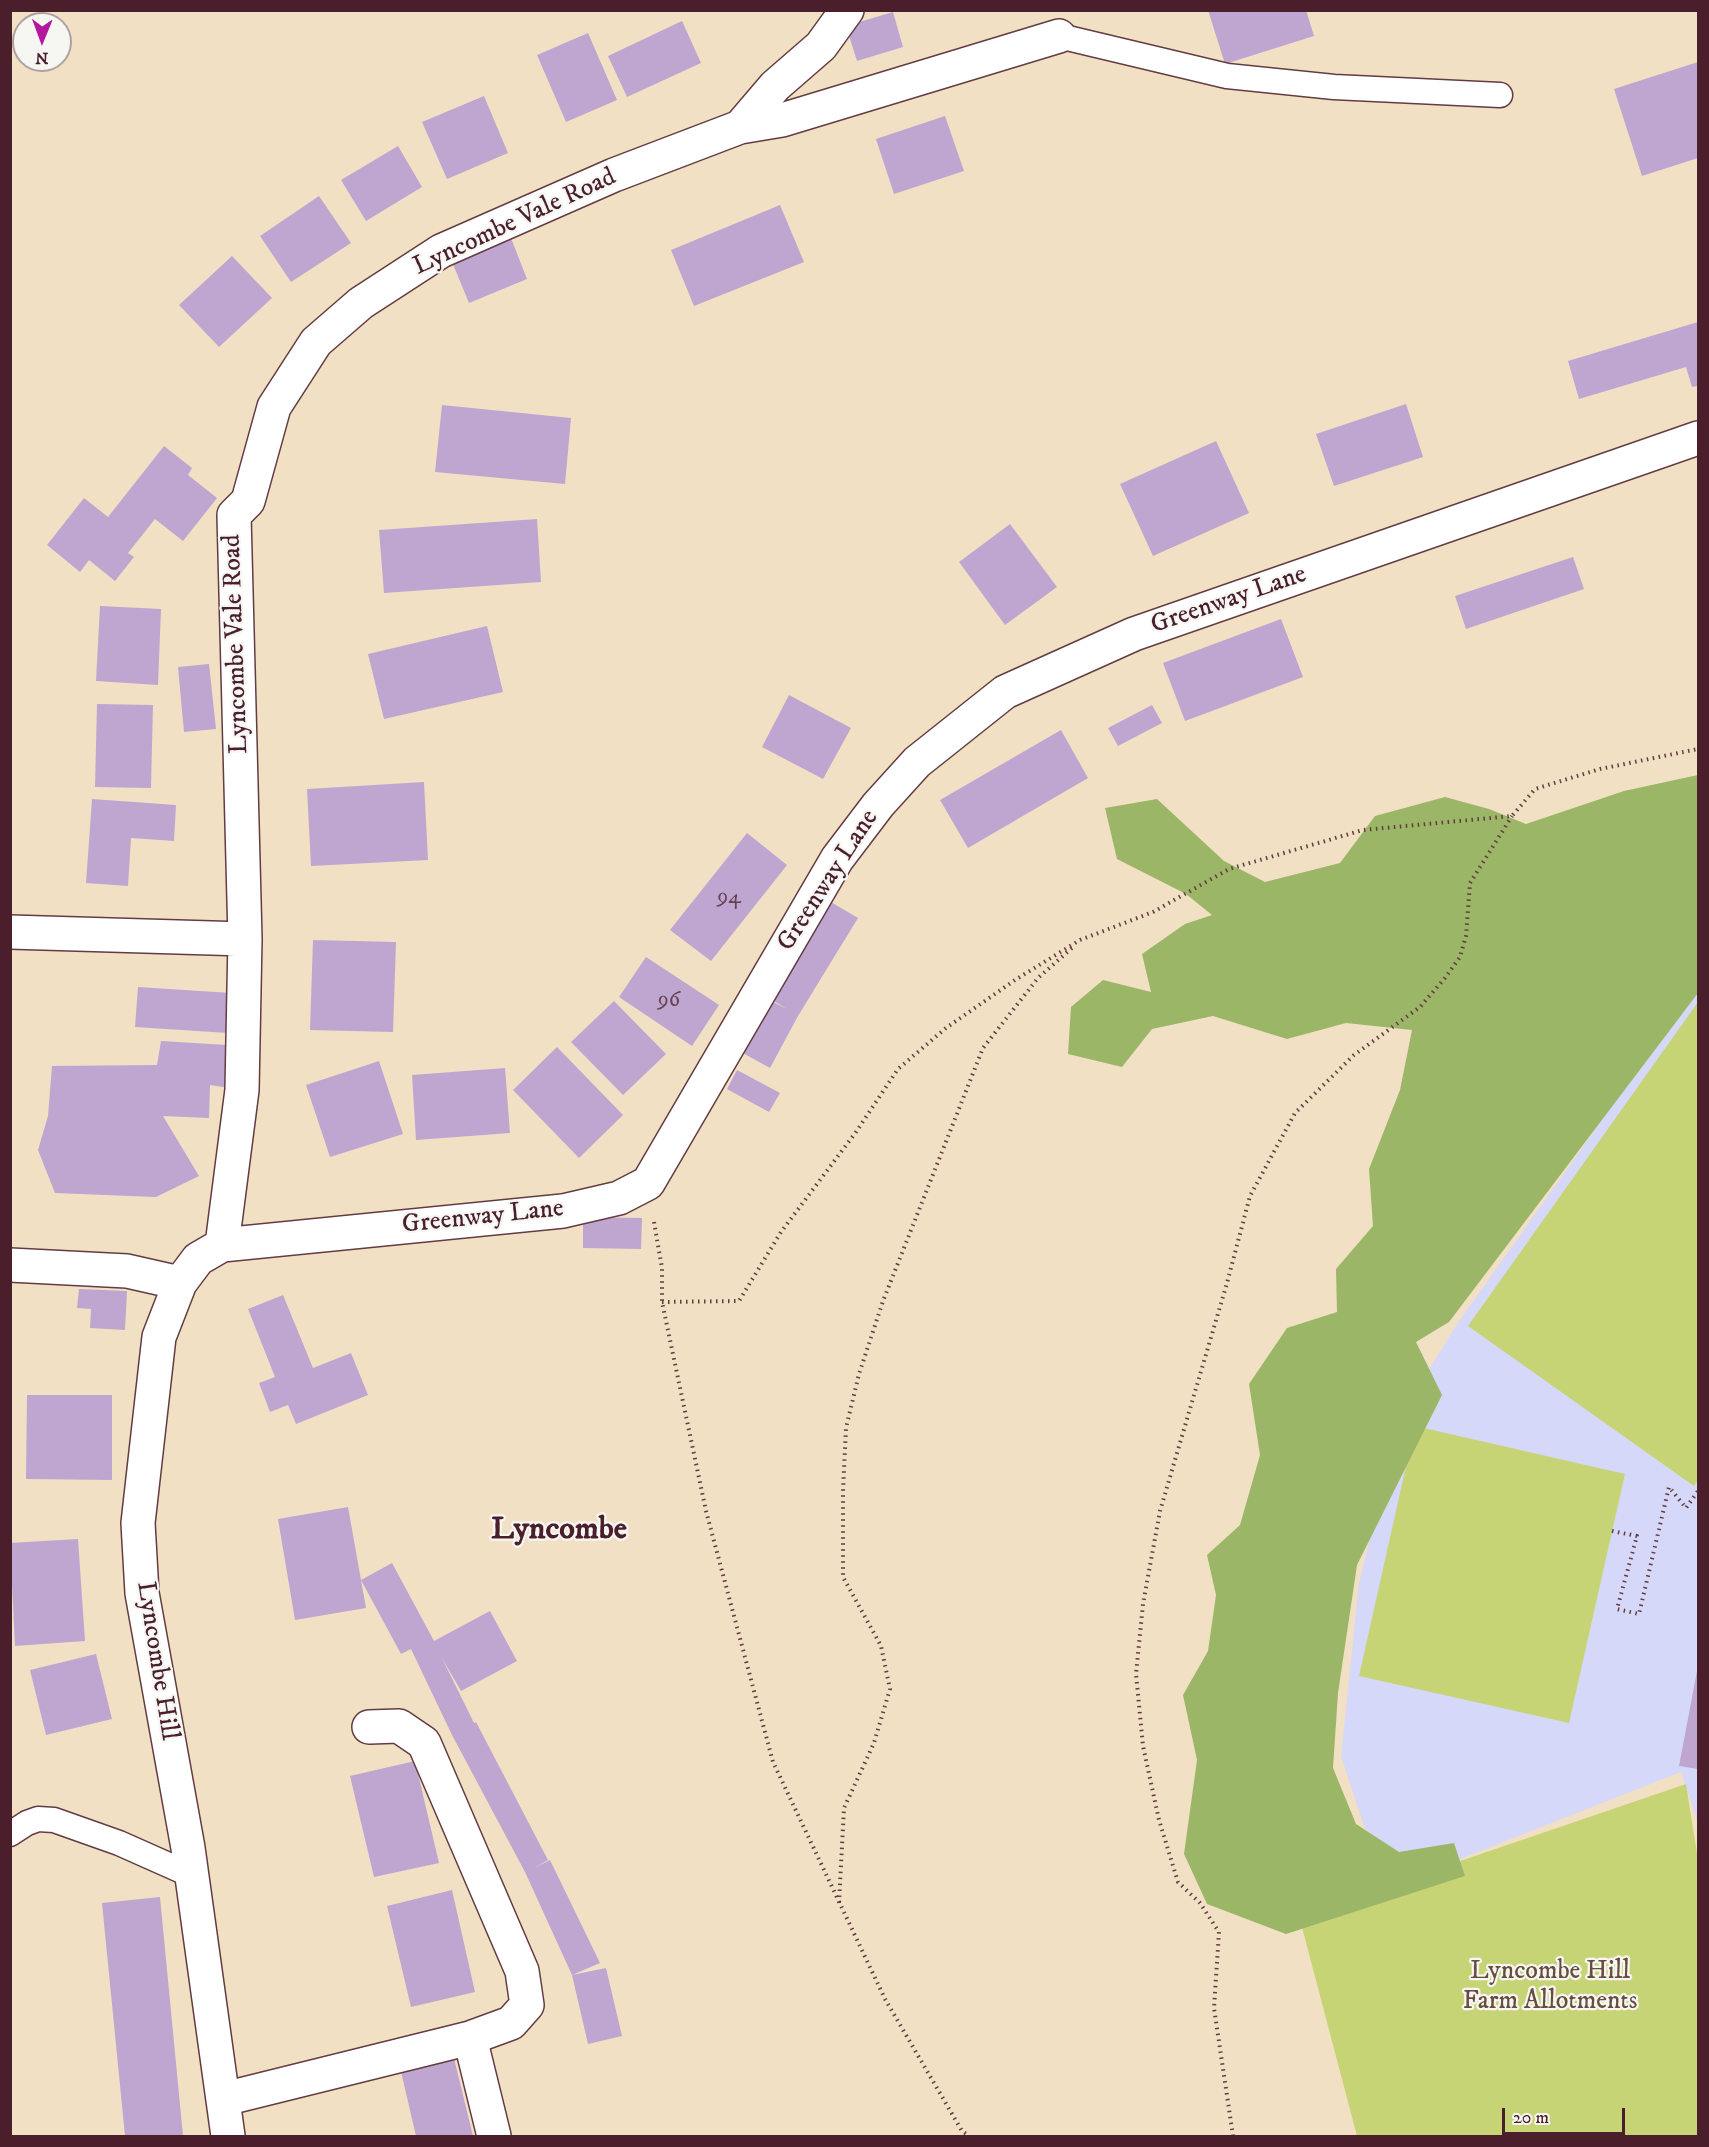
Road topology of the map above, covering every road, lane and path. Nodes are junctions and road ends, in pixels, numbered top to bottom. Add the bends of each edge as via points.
1 (847, 10) edge
2 (1059, 36) joint
3 (1500, 95) dead end
4 (740, 127) junction
5 (1698, 438) edge
6 (1698, 749) edge
7 (1512, 816) junction
8 (10, 932) edge
9 (245, 939) junction
10 (1080, 940) junction
11 (648, 1183) junction
12 (222, 1245) junction
13 (10, 1266) edge
14 (180, 1283) junction
15 (662, 1302) junction
16 (1698, 1491) edge
17 (1612, 1531) dead end
18 (369, 1727) dead end
19 (10, 1834) edge
20 (191, 1875) junction
21 (839, 1903) junction
22 (470, 2038) junction
23 (224, 2098) junction
24 (228, 2136) edge
25 (494, 2136) edge
26 (969, 2136) edge
27 (1233, 2136) edge

1 - 4 street, Lyncombe Vale Road via 821,46 775,86
2 - 3 lane via 1227,76 1334,87
2 - 4 street via 782,120
4 - 9 street, Lyncombe Vale Road via 614,175 441,251 361,303 315,342 274,407 248,501 234,515
5 - 11 street, Greenway Lane via 1134,634 1005,692 917,762 837,859
6 - 7 path via 1600,769 1535,789
7 - 10 path via 1363,830 1229,869 1153,912
7 - 27 path via 1470,883 1466,936 1460,957 1420,1007 1354,1055 1295,1113 1250,1196 1160,1511 1143,1604 1136,1674 1143,1746 1178,1882 1200,1903 1219,1932 1214,2008
8 - 9 street
9 - 12 street, Lyncombe Vale Road via 242,1090
10 - 15 path via 946,1028 898,1069 781,1232 739,1301
10 - 21 path via 1038,978 983,1048 883,1300 859,1374 846,1428 843,1577 881,1646 890,1689 874,1743 844,1808
11 - 12 street, Greenway Lane via 619,1198 563,1211
11 - 15 path via 662,1268
12 - 14 street, Lyncombe Hill via 198,1259
13 - 14 street via 127,1271
14 - 20 street, Lyncombe Hill via 159,1337 138,1523 142,1593
15 - 21 path via 706,1511 773,1762
16 - 17 path via 1686,1508 1669,1487 1639,1614 1617,1609 1637,1536
18 - 22 street via 399,1726 423,1743 522,1971 527,2005 511,2023
19 - 20 lane via 38,1819 54,1820
20 - 23 street, Lyncombe Hill
21 - 26 path via 885,1999 962,2131
22 - 23 street
22 - 25 street
23 - 24 street, Lyncombe Hill

